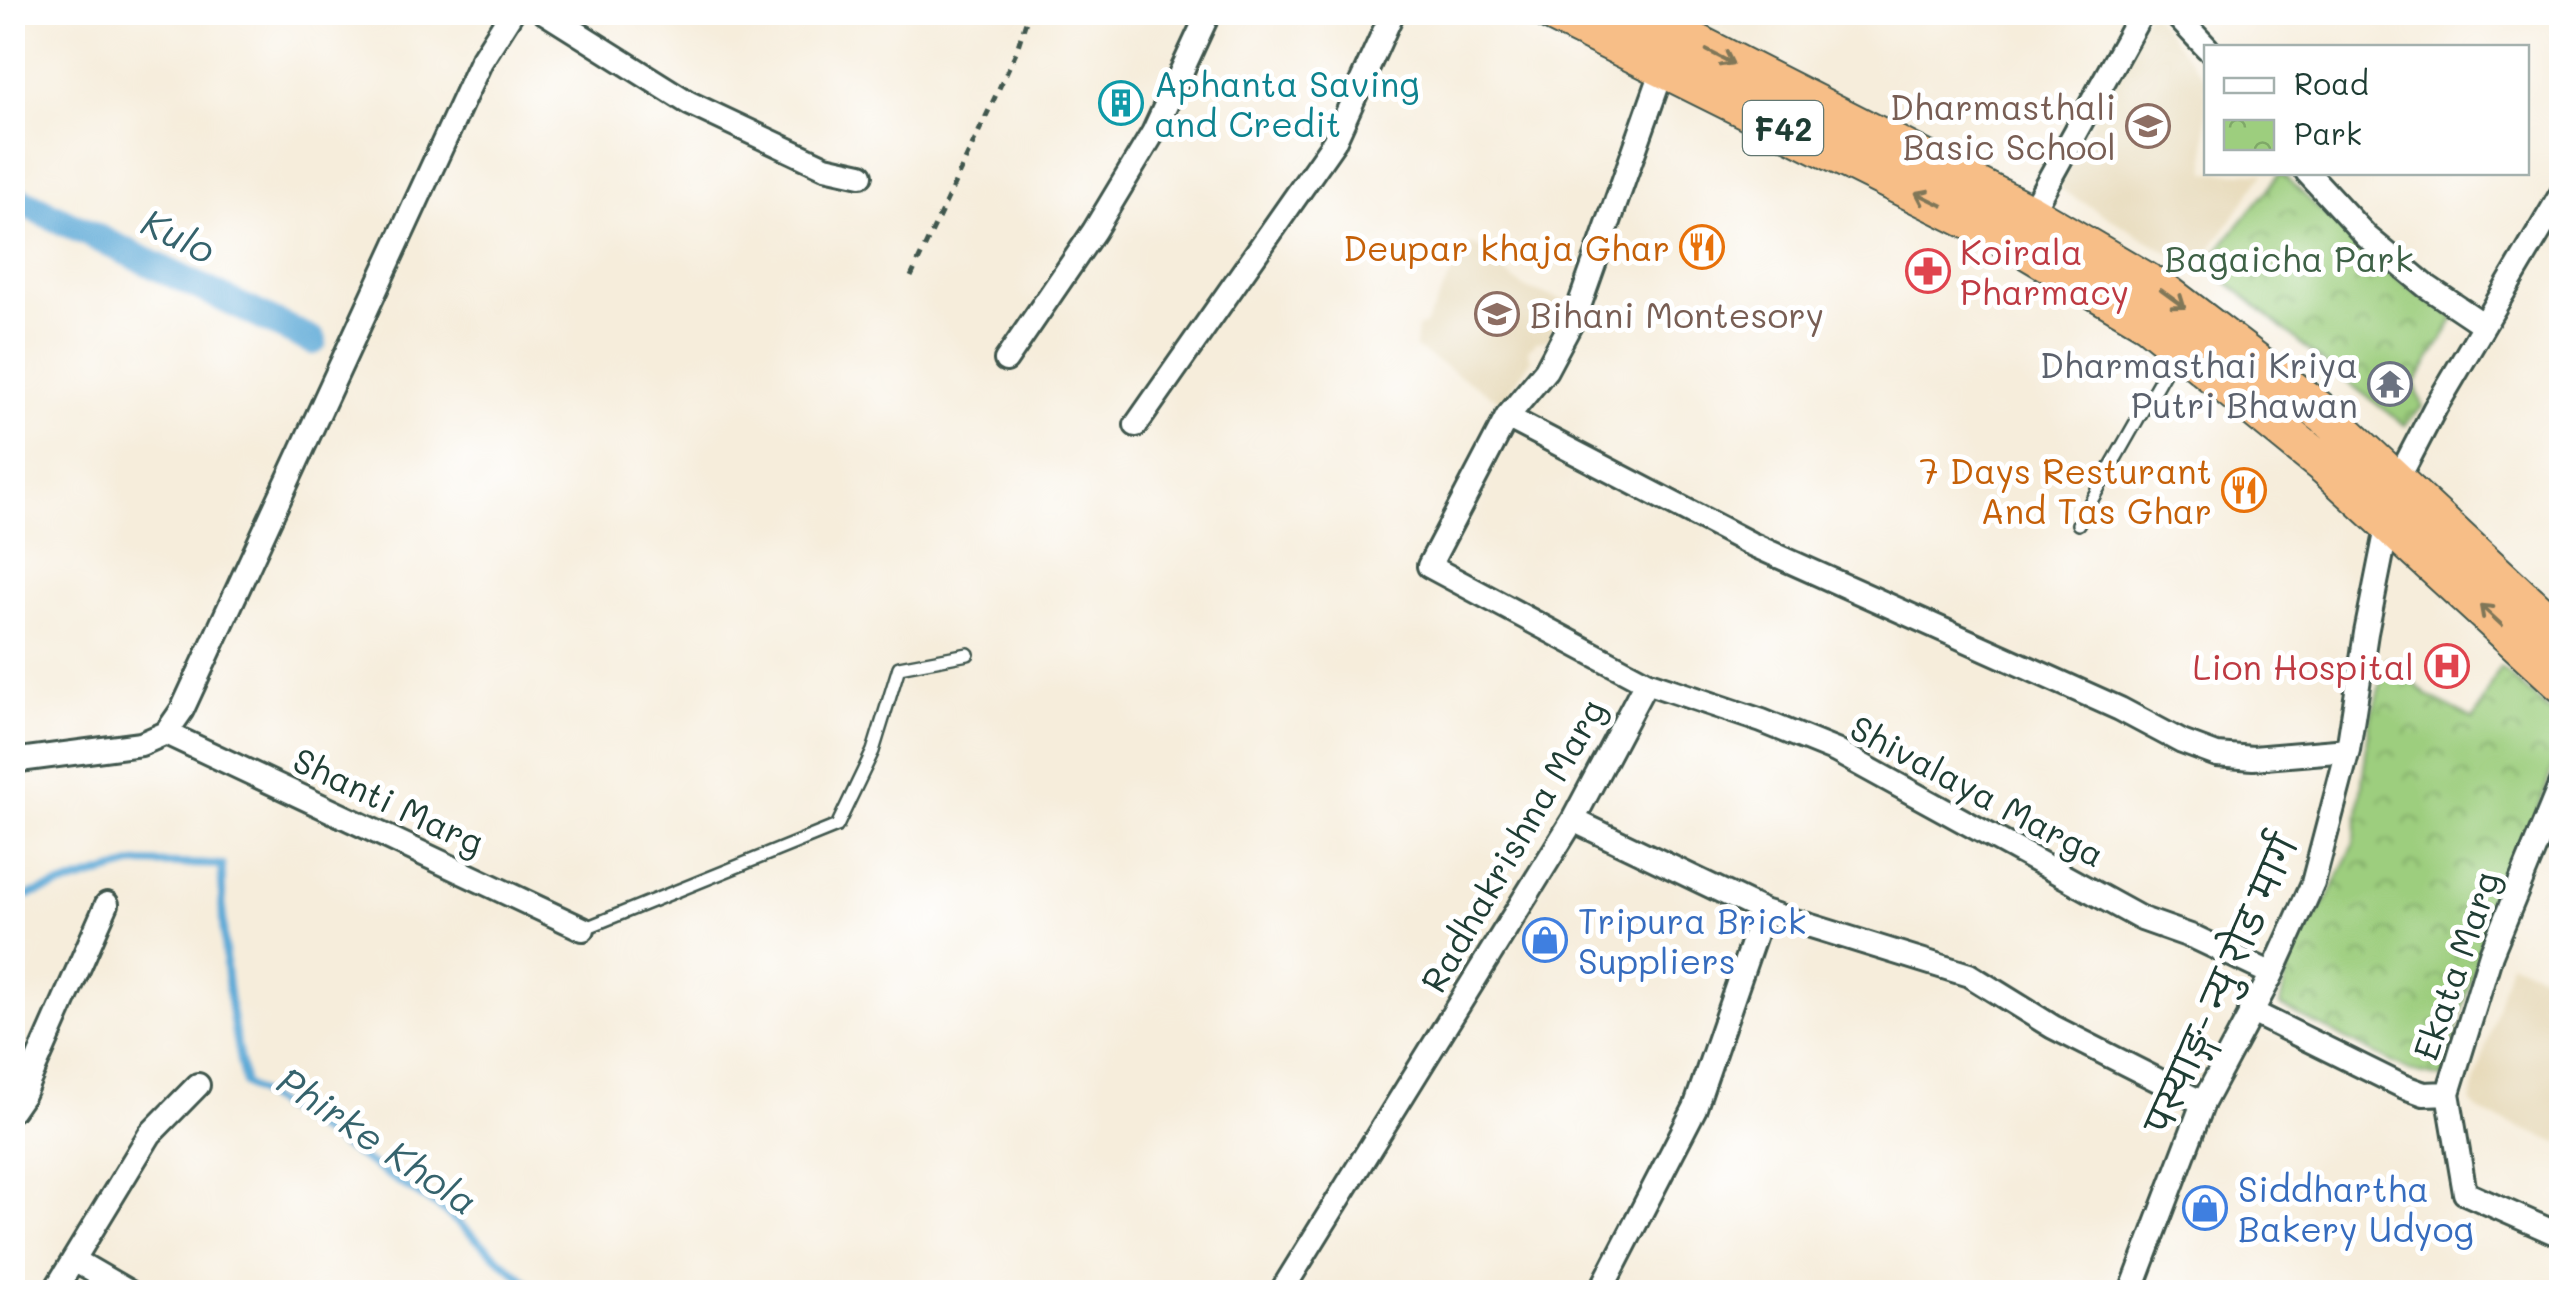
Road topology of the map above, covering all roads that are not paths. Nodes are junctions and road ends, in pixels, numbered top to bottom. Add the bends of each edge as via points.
1 (512, 12) edge
2 (544, 12) edge
3 (1209, 12) edge
4 (1393, 12) edge
5 (1550, 12) edge
6 (1634, 12) edge
7 (2142, 12) edge
8 (2173, 12) edge
9 (2204, 45) edge
10 (1670, 52) junction
11 (861, 175) dead end
12 (2311, 175) edge
13 (2562, 193) edge
14 (2022, 228) junction
15 (2484, 325) junction
16 (2180, 346) junction
17 (1006, 360) dead end
18 (1508, 418) junction
19 (1136, 425) dead end
20 (2396, 483) junction
21 (2387, 521) junction
22 (2078, 524) dead end
23 (2558, 626) edge
24 (968, 654) dead end
25 (1646, 682) junction
26 (2562, 683) edge
27 (166, 733) junction
28 (2348, 750) junction
29 (12, 761) edge
30 (2562, 781) edge
31 (1574, 820) junction
32 (107, 904) dead end
33 (1763, 912) junction
34 (584, 930) joint
35 (2272, 974) junction
36 (2250, 1012) junction
37 (198, 1085) dead end
38 (2448, 1093) junction
39 (2203, 1103) junction
40 (12, 1110) edge
41 (2562, 1236) edge
42 (74, 1260) junction
43 (1607, 1291) edge
44 (54, 1292) edge
45 (129, 1292) edge
46 (1281, 1292) edge
47 (2131, 1292) edge

1 - 27 street via 481,61 200,675
2 - 11 street via 689,103 825,166
3 - 17 street via 1153,134
4 - 19 street via 1334,142
5 - 10 highway, F42
6 - 10 highway, F42
7 - 14 street
8 - 9 street
10 - 14 highway, F42
10 - 18 street, Radhakrishna Marg via 1577,312 1546,370
12 - 15 street via 2367,237
13 - 15 street, पस्याङ्ग- न्यु रोड मार्ग
14 - 16 highway, F42
14 -> 20 highway, F42 via 2165,292 2326,416
15 - 20 street, पस्याङ्ग- न्यु रोड मार्ग
16 - 21 highway, F42
16 - 22 lane
18 - 25 street, Radhakrishna Marg via 1429,566
18 - 28 street via 1749,543 2182,742 2253,758
20 - 21 street, पस्याङ्ग- न्यु रोड मार्ग
20 - 23 highway, F42
26 -> 21 highway, F42
21 - 28 street, पस्याङ्ग- न्यु रोड मार्ग
24 - 34 lane via 899,667 873,750 836,826
25 - 31 street, Radhakrishna Marg
25 - 35 street, Shivalaya Marga via 1836,751 2142,918
27 - 29 street via 120,748
27 - 34 street, Shanti Marg
28 - 35 street, पस्याङ्ग- न्यु रोड मार्ग via 2313,883
30 - 38 street, Ekata Marg via 2491,954
31 - 33 street
31 - 46 street, Radhakrishna Marg
32 - 40 street
33 - 39 street via 1969,976
33 - 43 street via 1695,1108
35 - 36 street, पस्याङ्ग- न्यु रोड मार्ग
36 - 38 street via 2402,1086
36 - 39 street, पस्याङ्ग- न्यु रोड मार्ग
37 - 42 street via 150,1134
38 - 41 street, Ekata Marg via 2465,1193
39 - 47 street, पस्याङ्ग- न्यु रोड मार्ग
42 - 44 street
42 - 45 street

